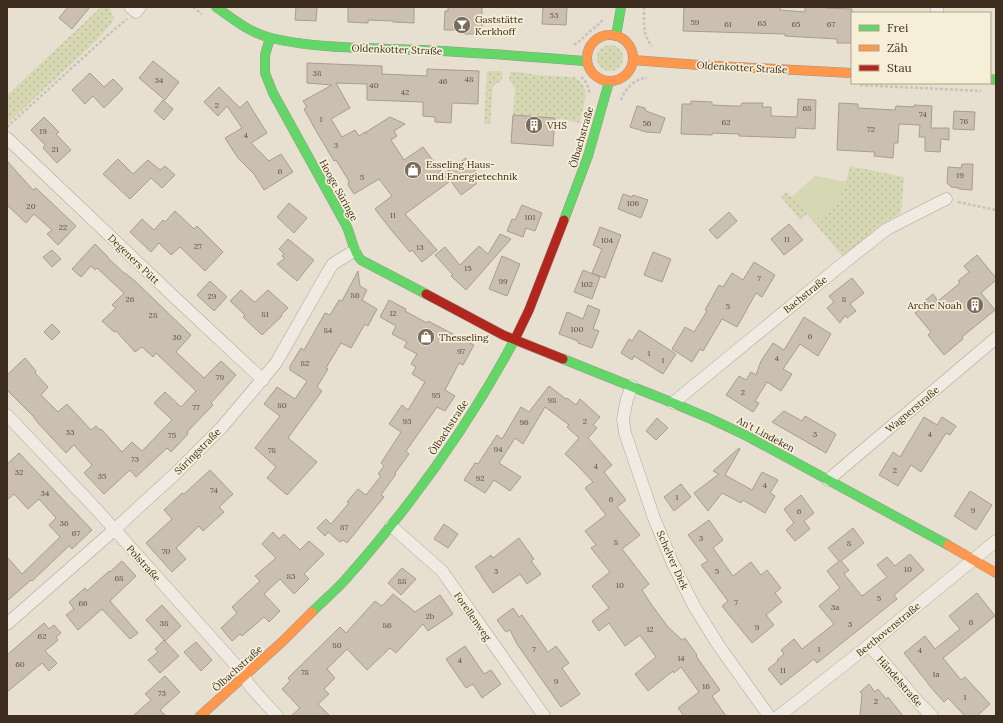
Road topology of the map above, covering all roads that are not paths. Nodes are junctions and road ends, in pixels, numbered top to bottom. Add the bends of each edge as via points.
1 (216, 7) edge
2 (621, 7) edge
3 (616, 36) junction
4 (270, 38) junction
5 (633, 60) junction
6 (586, 61) junction
7 (851, 73) edge
8 (609, 82) junction
9 (7, 138) edge
10 (946, 199) road end
11 (354, 251) junction
12 (996, 338) edge
13 (514, 340) junction
14 (263, 380) junction
15 (632, 386) junction
16 (673, 403) junction
17 (7, 415) edge
18 (828, 480) junction
19 (391, 526) junction
20 (114, 530) junction
21 (996, 541) edge
22 (973, 560) junction
23 (996, 574) edge
24 (7, 624) edge
25 (869, 644) junction
26 (244, 677) junction
27 (200, 716) edge
28 (277, 716) edge
29 (544, 716) edge
30 (769, 716) edge
31 (779, 716) edge
32 (932, 716) edge

1 - 4 street, Oldenkotter Straße via 248,29
2 - 3 street
3 - 5 street via 629,45
3 - 6 street via 608,35 595,41 590,46
4 - 6 street, Oldenkotter Straße via 338,47
4 - 11 street, Hooge Süringe via 265,55 266,73 273,93 346,225
5 - 7 street, Oldenkotter Straße
5 - 8 street via 623,78
6 - 8 street via 597,78
8 - 13 street, Ölbachstraße via 576,191 529,310
9 - 14 street, Degeners Pütt
10 - 16 street, Bachstraße via 887,229
11 - 13 street via 361,260
11 - 14 street, Süringstraße via 328,270 276,363
12 - 18 street, Wagnerstraße
13 - 15 street, An't Lindeken
13 - 19 street, Ölbachstraße via 449,447
14 - 20 street, Süringstraße via 217,432
15 - 16 street, An't Lindeken
15 - 30 street, Schelver Diek via 623,419 625,433 654,518 673,564 705,625
16 - 18 street, An't Lindeken via 747,436
17 - 20 street, Polstraße
18 - 22 street, An't Lindeken
19 - 26 street, Ölbachstraße via 318,608
19 - 29 street, Forellenweg via 442,571
20 - 24 street, Süringstraße
20 - 26 street, Polstraße via 238,667
21 - 22 street, Beethovenstraße
22 - 23 street, An't Lindeken
22 - 25 street, Beethovenstraße
25 - 31 street, Beethovenstraße
25 - 32 street, Händelstraße
26 - 27 street, Ölbachstraße
26 - 28 street, Polstraße

